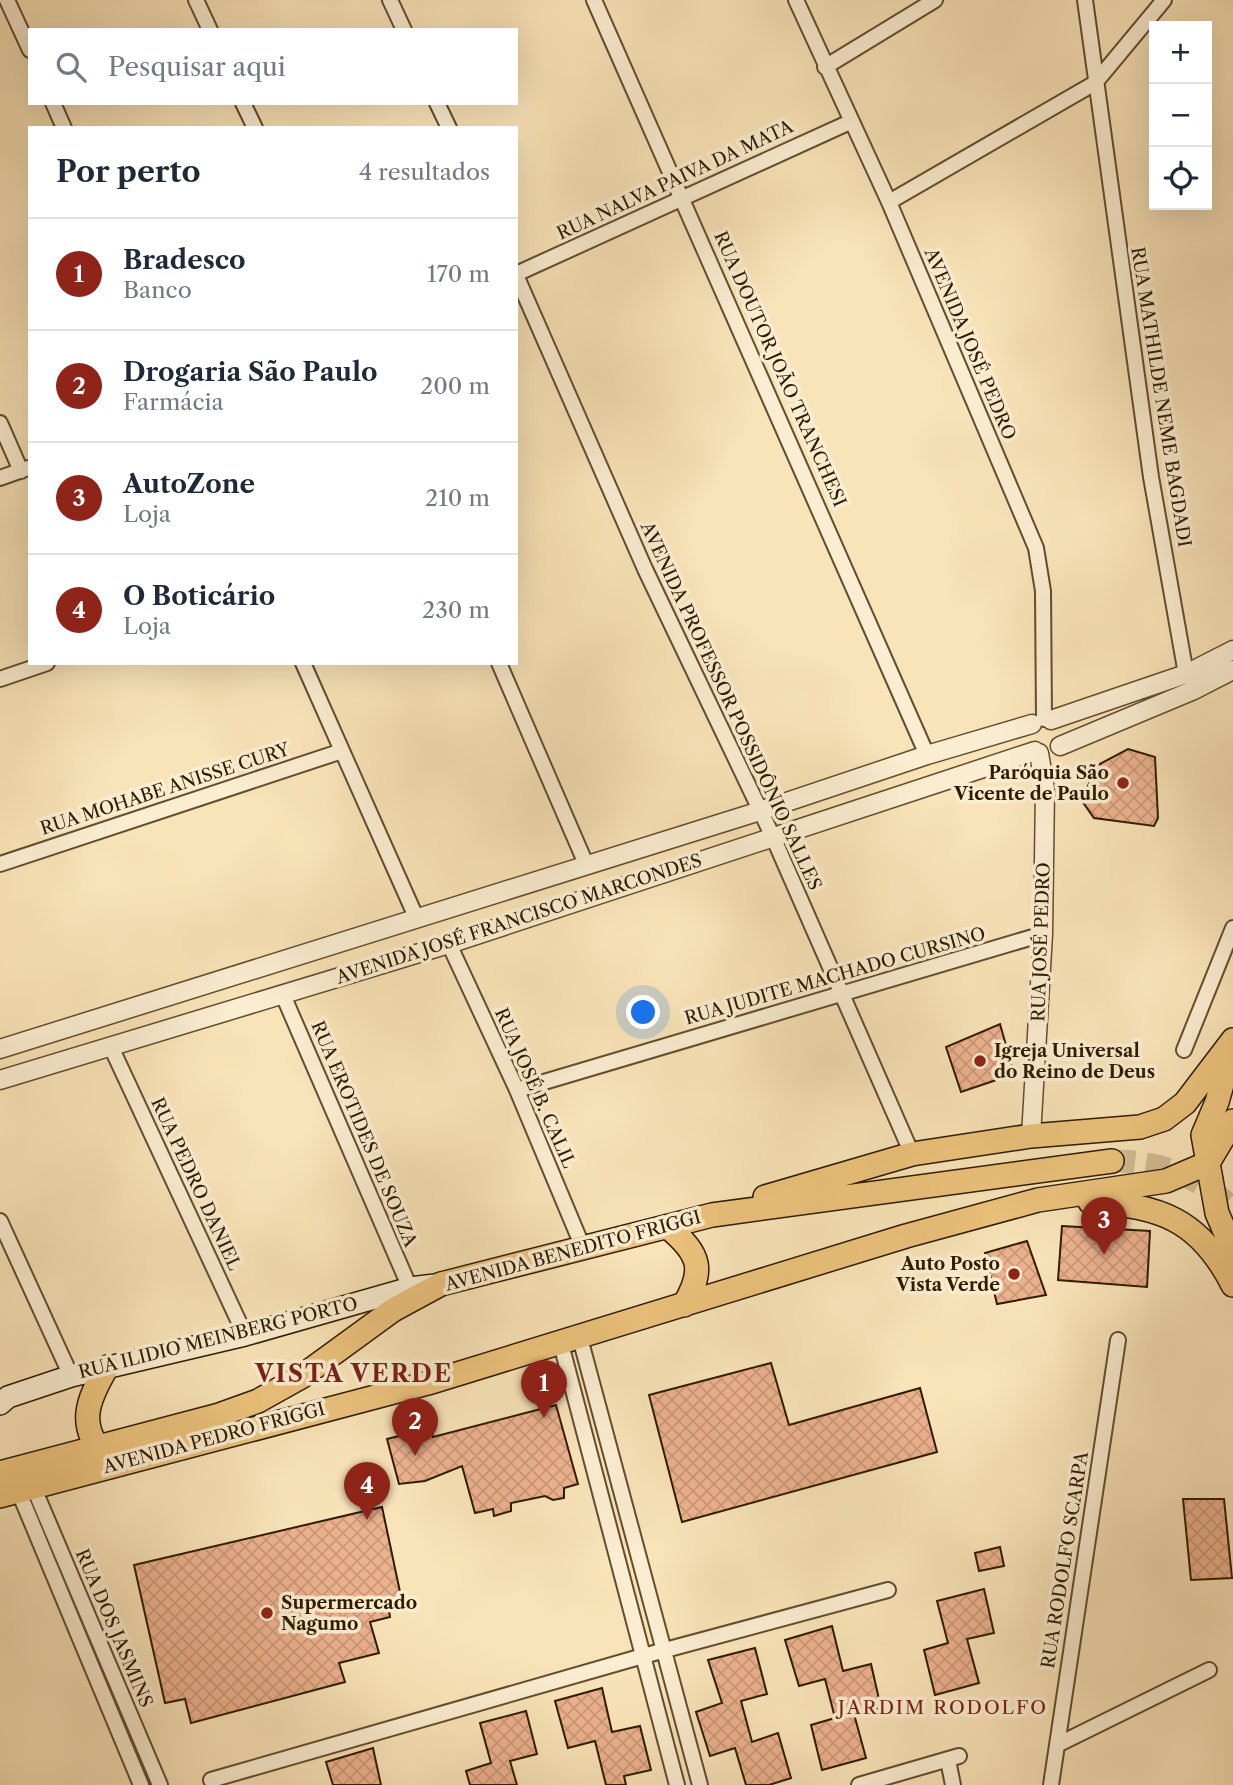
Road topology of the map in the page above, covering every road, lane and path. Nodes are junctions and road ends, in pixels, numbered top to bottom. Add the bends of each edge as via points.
1 (7, 0) edge
2 (196, 0) edge
3 (390, 0) edge
4 (594, 0) edge
5 (796, 0) edge
6 (935, 0) edge
7 (1085, 0) edge
8 (1164, 0) edge
9 (209, 28) edge
10 (403, 28) edge
11 (28, 46) edge
12 (825, 67) junction
13 (1095, 83) junction
14 (54, 105) edge
15 (244, 105) edge
16 (439, 105) edge
17 (850, 122) junction
18 (63, 126) edge
19 (254, 126) edge
20 (448, 126) edge
21 (682, 197) junction
22 (889, 202) junction
23 (518, 273) edge
24 (518, 279) edge
25 (0, 423) edge
26 (25, 469) edge
27 (0, 478) edge
28 (1233, 650) edge
29 (41, 665) edge
30 (304, 665) edge
31 (500, 665) edge
32 (1233, 670) edge
33 (1186, 674) junction
34 (0, 679) edge
35 (1042, 721) junction
36 (1047, 750) junction
37 (342, 751) junction
38 (927, 755) junction
39 (760, 811) junction
40 (773, 837) junction
41 (0, 864) edge
42 (586, 864) junction
43 (416, 917) junction
44 (1233, 928) edge
45 (1043, 934) junction
46 (449, 944) junction
47 (841, 994) junction
48 (283, 995) junction
49 (1233, 1040) edge
50 (1233, 1046) edge
51 (112, 1048) junction
52 (0, 1049) edge
53 (1184, 1050) dead end
54 (0, 1080) edge
55 (517, 1090) junction
56 (1233, 1121) edge
57 (1031, 1136) junction
58 (912, 1154) junction
59 (1112, 1161) tunnel mouth
60 (1208, 1163) junction
61 (1038, 1200) junction
62 (712, 1215) junction
63 (0, 1221) edge
64 (669, 1228) junction
65 (584, 1250) junction
66 (1233, 1250) edge
67 (441, 1284) junction
68 (1233, 1284) edge
69 (410, 1288) junction
70 (684, 1305) junction
71 (245, 1335) junction
72 (1118, 1340) dead end
73 (571, 1341) junction
74 (107, 1367) junction
75 (71, 1376) junction
76 (3, 1400) edge
77 (96, 1447) junction
78 (115, 1465) junction
79 (10, 1489) edge
80 (888, 1590) dead end
81 (662, 1651) junction
82 (643, 1656) junction
83 (1209, 1670) dead end
84 (1057, 1745) junction
85 (211, 1780) dead end
86 (141, 1785) edge
87 (160, 1785) edge
88 (677, 1785) edge
89 (700, 1785) edge
90 (859, 1785) edge
91 (953, 1785) edge
92 (1051, 1785) edge

1 - 11 street
2 - 9 street
3 - 10 street
4 - 21 street, RUA DOUTOR JOÃO TRANCHESI
5 - 12 street, AVENIDA JOSÉ PEDRO
6 - 12 street
7 - 13 street, RUA MATHILDE NEME BAGDADI
8 - 13 street
12 - 17 street, AVENIDA JOSÉ PEDRO
13 - 22 street
13 - 33 street, RUA MATHILDE NEME BAGDADI via 1151,477
14 - 18 street
15 - 19 street
16 - 20 street
17 - 21 street, RUA NALVA PAIVA DA MATA
17 - 22 street, AVENIDA JOSÉ PEDRO
21 - 23 street, RUA NALVA PAIVA DA MATA
21 - 38 street, RUA DOUTOR JOÃO TRANCHESI
22 - 35 street, AVENIDA JOSÉ PEDRO via 1037,548 1043,591
24 - 39 street, AVENIDA PROFESSOR POSSIDÔNIO SALLES via 645,569
25 - 26 street
26 - 27 street
28 - 33 street, AVENIDA JOSÉ FRANCISCO MARCONDES
29 - 34 street
30 - 37 street
31 - 42 street
32 - 36 street, AVENIDA JOSÉ FRANCISCO MARCONDES
33 - 35 street, AVENIDA JOSÉ FRANCISCO MARCONDES
35 - 36 street via 1060,728
35 - 36 street via 1027,737
35 - 38 street, AVENIDA JOSÉ FRANCISCO MARCONDES
36 - 40 street, AVENIDA JOSÉ FRANCISCO MARCONDES
36 - 45 street, RUA JOSÉ PEDRO
37 - 41 street, RUA MOHABE ANISSE CURY
37 - 43 street
38 - 39 street, AVENIDA JOSÉ FRANCISCO MARCONDES
39 - 40 street, AVENIDA PROFESSOR POSSIDÔNIO SALLES
39 - 42 street, AVENIDA JOSÉ FRANCISCO MARCONDES
40 - 46 street, AVENIDA JOSÉ FRANCISCO MARCONDES
40 - 47 street, AVENIDA PROFESSOR POSSIDÔNIO SALLES
42 - 43 street, AVENIDA JOSÉ FRANCISCO MARCONDES
43 - 52 street, AVENIDA JOSÉ FRANCISCO MARCONDES
44 - 53 street
45 - 47 street, RUA JUDITE MACHADO CURSINO
45 - 57 street, RUA JOSÉ PEDRO
46 - 48 street, AVENIDA JOSÉ FRANCISCO MARCONDES
46 - 55 street, RUA JOSÉ B. CALIL
47 - 55 street, RUA JUDITE MACHADO CURSINO
47 - 58 street, AVENIDA PROFESSOR POSSIDÔNIO SALLES
48 - 51 street, AVENIDA JOSÉ FRANCISCO MARCONDES
48 - 69 street, RUA EROTIDES DE SOUZA
49 - 57 main road, AVENIDA BENEDITO FRIGGI via 1185,1103 1164,1119 1140,1127
50 - 60 main road via 1203,1135
51 - 54 street, AVENIDA JOSÉ FRANCISCO MARCONDES
51 - 71 street, RUA PEDRO DANIEL
55 - 65 street, RUA JOSÉ B. CALIL
56 - 60 main road
57 - 58 main road, AVENIDA BENEDITO FRIGGI
58 - 62 main road, AVENIDA BENEDITO FRIGGI
59 - 62 main road, AVENIDA BENEDITO FRIGGI
60 - 61 main road via 1166,1181
60 - 66 main road via 1217,1213
61 - 68 main road via 1116,1203 1165,1214 1203,1238
61 - 70 main road
62 - 64 main road, AVENIDA BENEDITO FRIGGI
63 - 75 street
64 - 65 main road, AVENIDA BENEDITO FRIGGI
64 - 70 main road via 696,1256 698,1273
65 - 67 main road, AVENIDA BENEDITO FRIGGI
67 - 69 main road, RUA ILIDIO MEINBERG PORTO
67 - 77 main road, AVENIDA BENEDITO FRIGGI via 393,1310 301,1377 258,1401
69 - 71 main road, RUA ILIDIO MEINBERG PORTO
70 - 73 main road
71 - 74 main road, RUA ILIDIO MEINBERG PORTO
72 - 84 street, RUA RODOLFO SCARPA
73 - 78 main road, AVENIDA PEDRO FRIGGI
73 - 81 street
73 - 82 street
74 - 75 main road, RUA ILIDIO MEINBERG PORTO
74 - 77 main road via 89,1399 89,1428
75 - 76 main road, RUA ILIDIO MEINBERG PORTO
77 - 78 main road
77 - 79 main road, AVENIDA PEDRO FRIGGI
78 - 79 main road, AVENIDA PEDRO FRIGGI
79 - 86 street, RUA DOS JASMINS
79 - 87 street, RUA DOS JASMINS
80 - 81 street
81 - 82 street
81 - 89 street
82 - 85 street
82 - 88 street
83 - 84 street
84 - 92 street, RUA RODOLFO SCARPA
90 - 91 street via 954,1758

